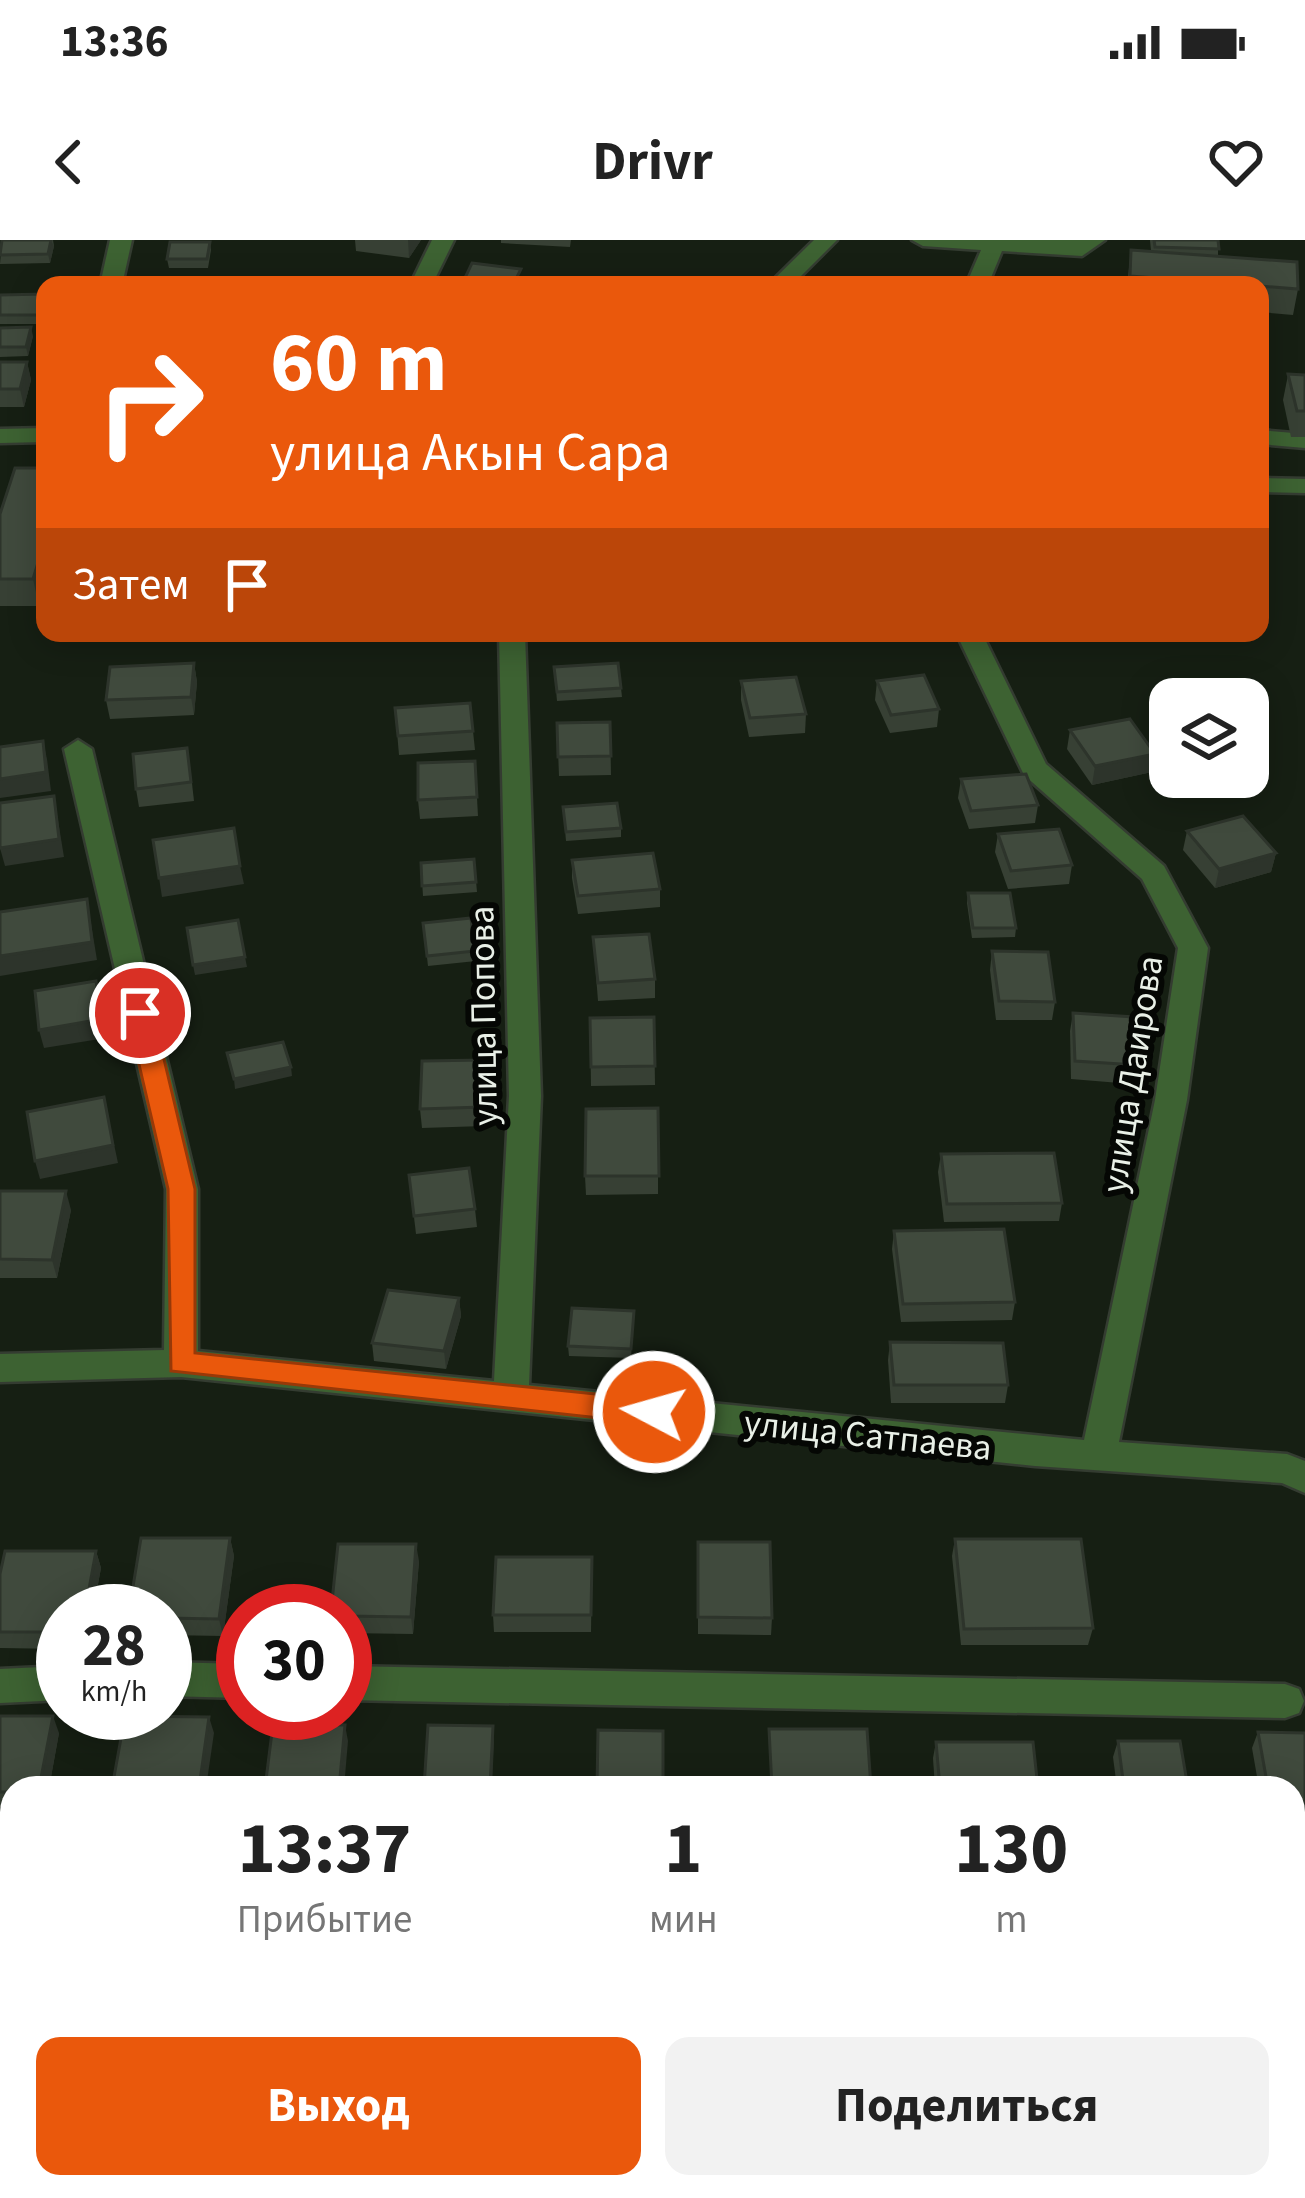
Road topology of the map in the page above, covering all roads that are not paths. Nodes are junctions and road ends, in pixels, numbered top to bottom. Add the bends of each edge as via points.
1 (121, 240) edge
2 (443, 240) edge
3 (826, 240) edge
4 (923, 240) edge
5 (1094, 240) edge
6 (993, 248) junction
7 (113, 276) edge
8 (425, 276) edge
9 (788, 276) edge
10 (981, 276) edge
11 (36, 435) edge
12 (0, 436) edge
13 (1269, 438) edge
14 (1305, 441) edge
15 (1269, 485) edge
16 (1305, 486) edge
17 (512, 642) edge
18 (974, 642) edge
19 (78, 749) dead end
20 (181, 1363) junction
21 (0, 1368) edge
22 (511, 1397) junction
23 (1098, 1456) junction
24 (1305, 1478) edge
25 (36, 1684) edge
26 (372, 1684) edge
27 (0, 1686) edge
28 (1286, 1701) dead end

1 - 7 street
2 - 8 street
3 - 9 street
4 - 6 street
5 - 6 street via 1082,250
6 - 10 street
11 - 12 street
13 - 14 street
15 - 16 street
17 - 22 street, улица Попова via 525,1096
18 - 23 street, улица Даирова via 1034,769 1154,873 1192,948 1171,1100
19 - 20 street via 182,1189
20 - 21 street, улица Сатпаева
20 - 22 street, улица Сатпаева
22 - 23 street, улица Сатпаева
23 - 24 street, улица Сатпаева via 1287,1469
25 - 27 street
26 - 28 street

